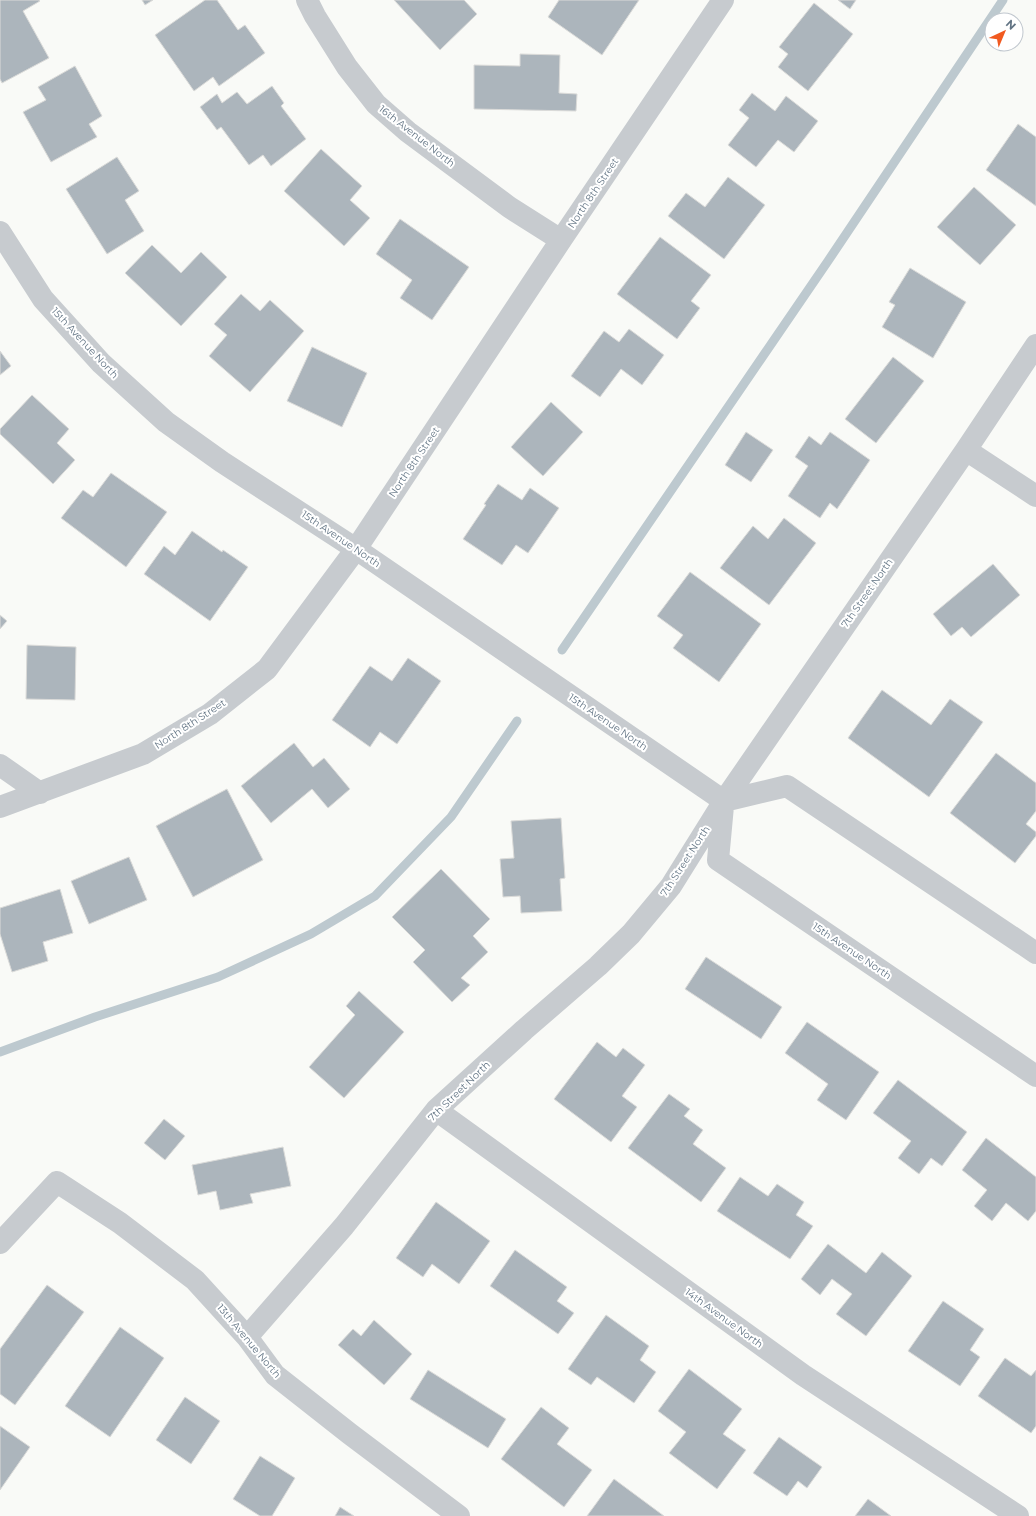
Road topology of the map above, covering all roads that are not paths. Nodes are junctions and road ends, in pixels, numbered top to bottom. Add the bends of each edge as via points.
1 (307, 0) edge
2 (723, 0) edge
3 (0, 232) edge
4 (562, 240) junction
5 (1036, 345) edge
6 (966, 450) junction
7 (1036, 496) edge
8 (356, 549) junction
9 (0, 765) edge
10 (40, 793) junction
11 (724, 801) junction
12 (0, 807) edge
13 (1036, 953) edge
14 (1036, 1076) edge
15 (436, 1110) junction
16 (0, 1243) edge
17 (247, 1337) junction
18 (460, 1516) edge
19 (1018, 1516) edge

1 - 4 street, 16th Avenue North via 347,67 376,104 408,132 509,207
2 - 4 street, North 8th Street
3 - 8 street, 15th Avenue North via 43,299 101,363 166,422 222,462
4 - 8 street, North 8th Street
5 - 6 street, 7th Street North
6 - 7 street
6 - 11 street, 7th Street North
8 - 10 street, North 8th Street via 267,669 210,714 143,754
8 - 11 street, 15th Avenue North
9 - 10 street
10 - 12 street, North 8th Street
11 - 13 street via 787,786
11 - 14 street, 15th Avenue North via 718,860
11 - 15 street, 7th Street North via 671,886 631,934
15 - 17 street, 7th Street North via 344,1226
15 - 19 street, 14th Avenue North via 803,1374
16 - 17 street, 13th Avenue North via 57,1182 120,1223 195,1280
17 - 18 street, 13th Avenue North via 275,1375

